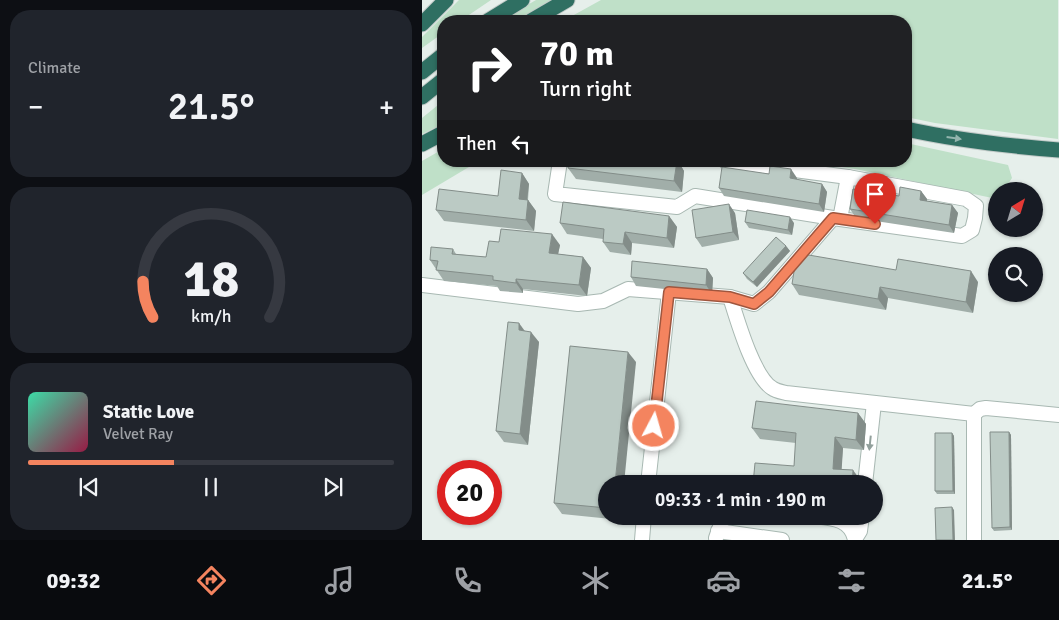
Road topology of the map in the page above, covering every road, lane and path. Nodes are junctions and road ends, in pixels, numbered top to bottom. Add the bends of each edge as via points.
1 (446, 0) edge
2 (522, 0) edge
3 (567, 0) edge
4 (498, 15) edge
5 (541, 15) edge
6 (422, 24) edge
7 (437, 60) edge
8 (422, 72) edge
9 (437, 85) edge
10 (422, 98) edge
11 (912, 130) edge
12 (437, 136) edge
13 (422, 144) edge
14 (1058, 150) edge
15 (559, 167) edge
16 (771, 167) edge
17 (848, 177) junction
18 (837, 219) junction
19 (422, 285) edge
20 (669, 292) junction
21 (730, 297) junction
22 (874, 403) junction
23 (974, 414) junction
24 (1058, 415) edge
25 (649, 475) edge
26 (867, 475) edge
27 (643, 525) edge
28 (847, 525) edge
29 (861, 525) edge
30 (717, 535) edge
31 (855, 539) edge
32 (642, 540) edge
33 (782, 540) edge
34 (974, 540) edge

1 - 6 highway
2 - 4 highway
3 - 5 highway
7 - 8 highway
9 - 10 highway
11 -> 14 highway via 1009,146
12 - 13 highway
15 - 18 street via 555,194 677,207 695,196
16 - 17 street
17 - 18 street
17 - 18 street via 966,199 976,206 972,230 962,236
18 - 21 street via 754,304
19 - 20 street via 578,304 603,302 628,288
20 - 21 street
20 - 25 street
21 - 22 street via 756,368 772,388 786,393
22 - 23 street
22 -> 26 street
23 - 24 street via 986,408
23 - 34 street
27 - 32 street
28 - 31 street
29 - 31 street
30 - 33 street

